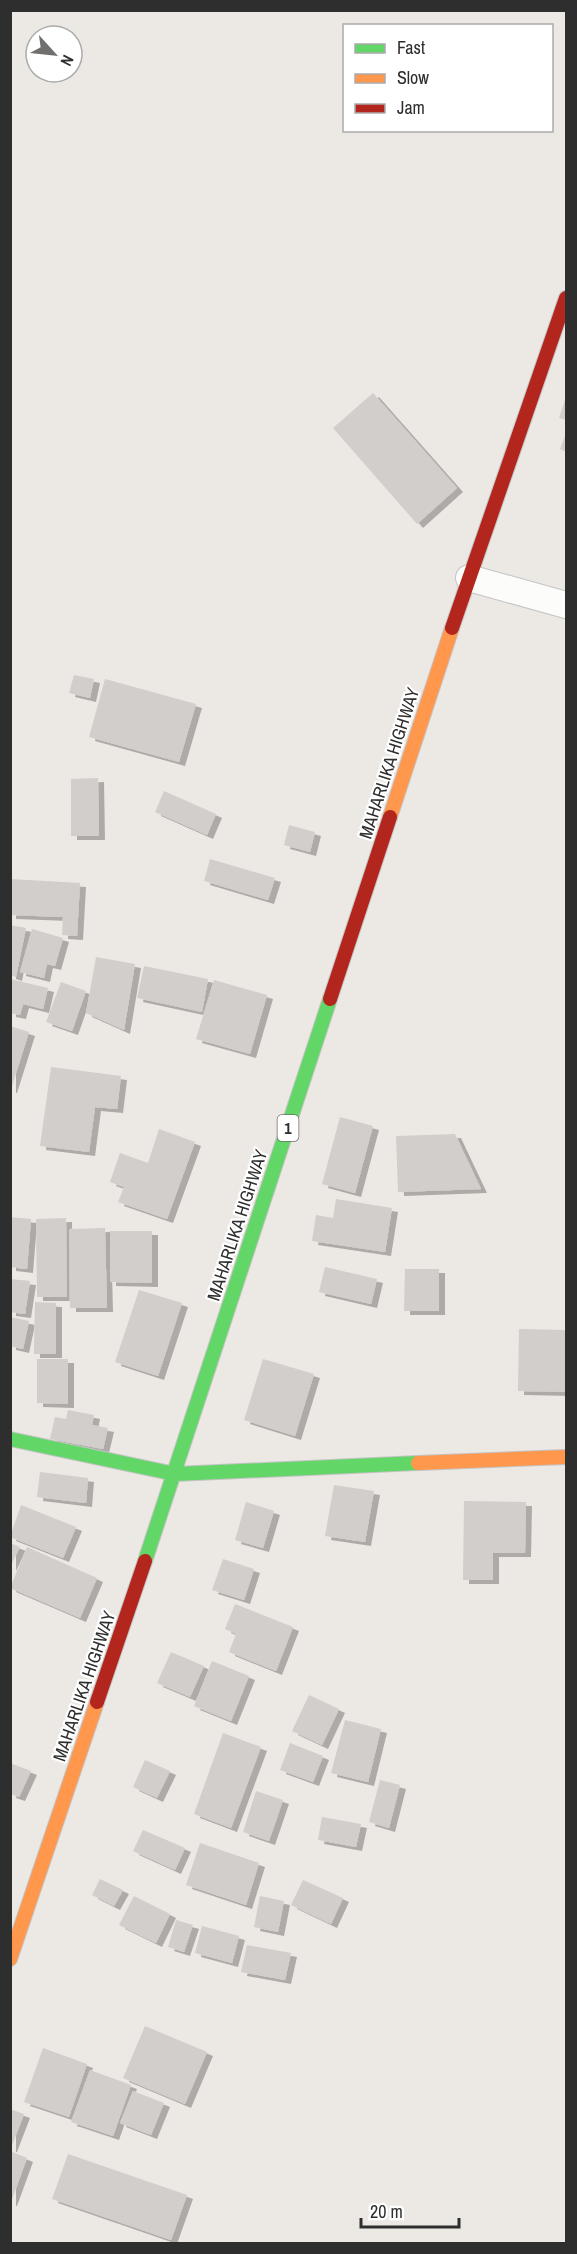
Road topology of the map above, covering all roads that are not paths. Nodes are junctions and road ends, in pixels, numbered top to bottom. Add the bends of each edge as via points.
1 (567, 298) edge
2 (469, 578) junction
3 (567, 605) edge
4 (10, 1439) edge
5 (567, 1457) edge
6 (175, 1474) junction
7 (10, 1959) edge

1 - 2 main road, MAHARLIKA HIGHWAY / 1
2 - 3 street
2 - 6 main road, MAHARLIKA HIGHWAY / 1
4 - 6 main road
5 - 6 main road
6 - 7 main road, MAHARLIKA HIGHWAY / 1

